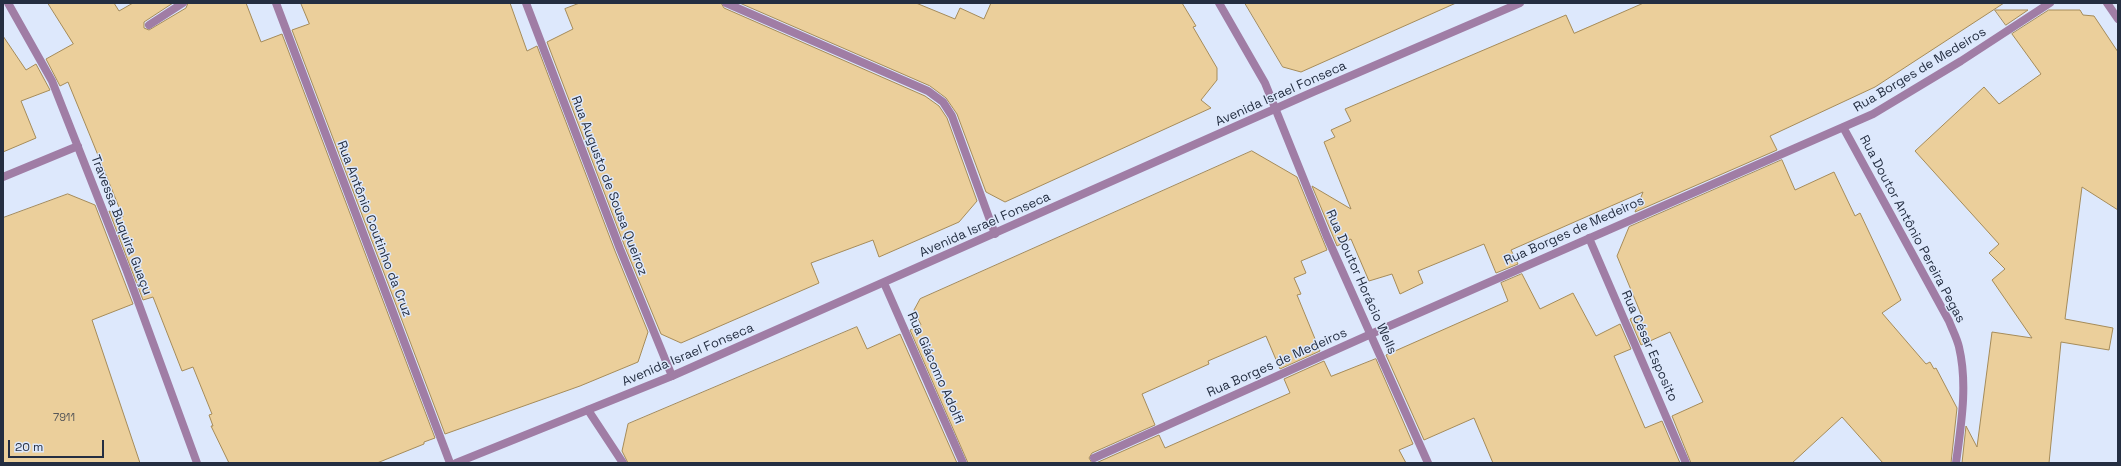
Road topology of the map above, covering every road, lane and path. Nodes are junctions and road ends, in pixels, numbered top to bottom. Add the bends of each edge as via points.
1 (8, 3) edge
2 (183, 3) edge
3 (276, 3) edge
4 (526, 3) edge
5 (726, 3) edge
6 (1219, 3) edge
7 (1520, 3) edge
8 (2050, 3) edge
9 (2107, 3) edge
10 (2118, 19) edge
11 (149, 25) dead end
12 (1275, 109) junction
13 (1844, 127) junction
14 (78, 146) junction
15 (3, 177) edge
16 (995, 234) junction
17 (1588, 238) junction
18 (884, 283) junction
19 (1371, 334) junction
20 (672, 376) junction
21 (588, 410) junction
22 (1094, 458) dead end
23 (197, 463) edge
24 (450, 463) edge
25 (456, 463) edge
26 (623, 463) edge
27 (963, 463) edge
28 (1428, 463) edge
29 (1686, 463) edge
30 (1956, 463) edge

1 - 14 street, Travessa Buquira Guaçu via 52,81
2 - 11 street
3 - 24 street, Rua Antônio Coutinho da Cruz
4 - 20 street, Rua Augusto de Sousa Queiroz via 620,249
5 - 16 street via 928,91 942,102 952,116
6 - 12 street, Rua Doutor Horácio Wells via 1258,70
7 - 12 street, Avenida Israel Fonseca
8 - 13 street, Rua Borges de Medeiros via 1954,66 1873,114
9 - 10 street
12 - 16 street, Avenida Israel Fonseca
12 - 19 street, Rua Doutor Horácio Wells via 1327,237
13 - 17 street, Rua Borges de Medeiros
13 - 30 street, Rua Doutor Antônio Pereira Pegas via 1949,321 1959,346 1964,380
14 - 15 street
14 - 23 street, Travessa Buquira Guaçu
16 - 18 street, Avenida Israel Fonseca
17 - 19 street, Rua Borges de Medeiros
17 - 29 street, Rua César Esposito
18 - 20 street, Avenida Israel Fonseca
18 - 27 street, Rua Giácomo Adolfi
19 - 22 street, Rua Borges de Medeiros
19 - 28 street, Rua Doutor Horácio Wells
20 - 21 street, Avenida Israel Fonseca
21 - 25 street, Avenida Israel Fonseca
21 - 26 street

